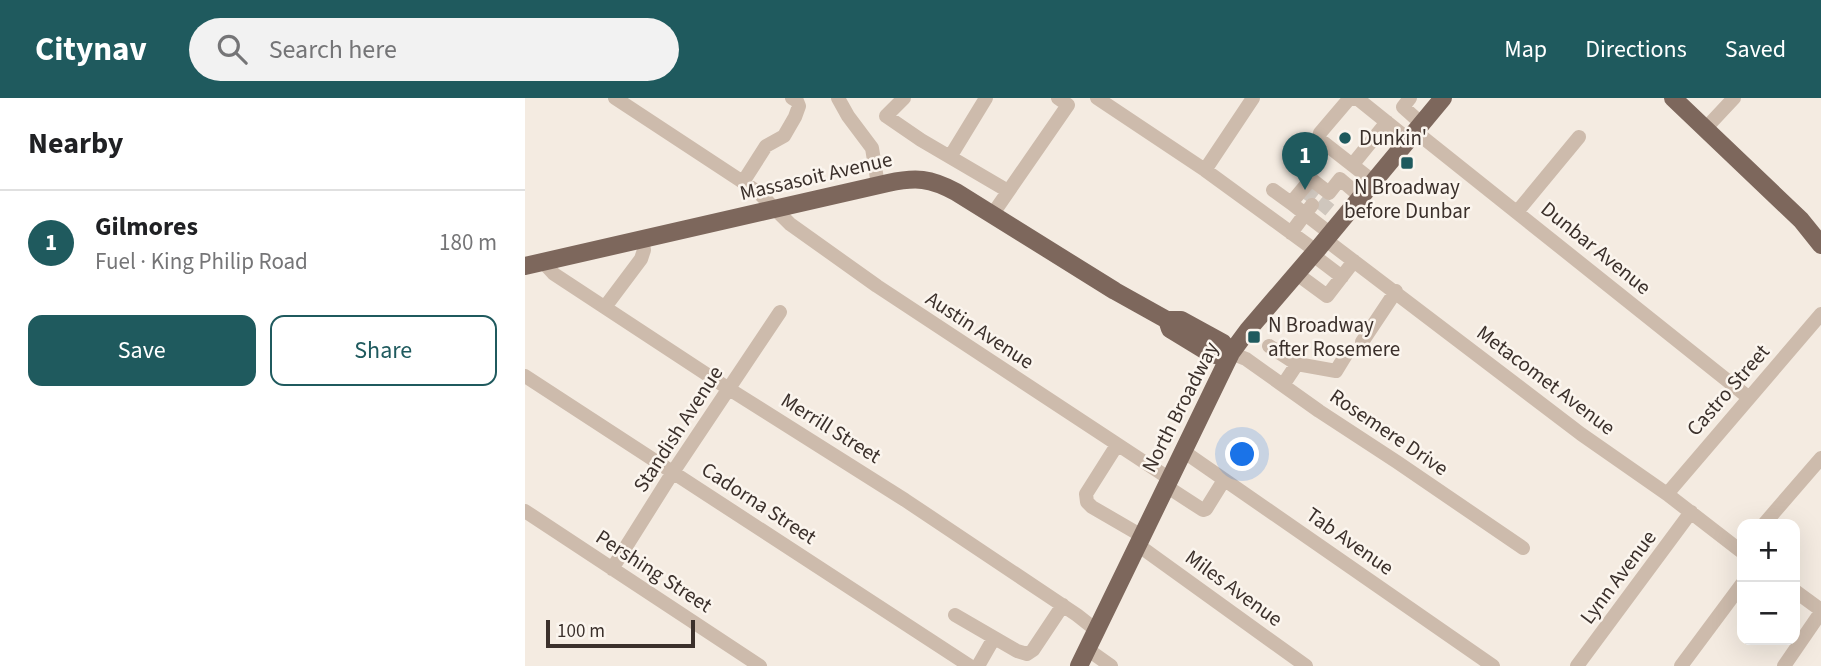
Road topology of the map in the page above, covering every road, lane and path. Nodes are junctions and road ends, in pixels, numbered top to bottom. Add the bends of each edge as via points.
1 (615, 98) edge
2 (792, 98) edge
3 (838, 98) edge
4 (904, 98) edge
5 (986, 98) edge
6 (1058, 98) edge
7 (1097, 98) edge
8 (1253, 98) edge
9 (1410, 98) edge
10 (1673, 98) edge
11 (1734, 98) edge
12 (1439, 100) edge
13 (1387, 122) junction
14 (1705, 129) junction
15 (1416, 132) junction
16 (1579, 137) dead end
17 (950, 156) junction
18 (1353, 164) junction
19 (1205, 170) junction
20 (743, 182) junction
21 (1374, 182) junction
22 (878, 185) junction
23 (1273, 190) dead end
24 (1008, 191) junction
25 (1361, 197) junction
26 (773, 208) junction
27 (1306, 209) junction
28 (1517, 212) junction
29 (992, 215) junction
30 (1291, 233) junction
31 (1819, 237) edge
32 (642, 239) junction
33 (1321, 245) junction
34 (1354, 261) junction
35 (534, 264) edge
36 (1297, 274) junction
37 (1342, 277) junction
38 (1396, 291) junction
39 (605, 307) junction
40 (780, 312) dead end
41 (1821, 314) edge
42 (1362, 342) dead end
43 (1269, 346) dead end
44 (1231, 353) junction
45 (1347, 353) dead end
46 (1297, 365) junction
47 (525, 376) edge
48 (1283, 385) junction
49 (729, 389) junction
50 (1748, 397) junction
51 (1117, 445) junction
52 (1183, 451) junction
53 (1821, 458) edge
54 (673, 472) junction
55 (1224, 480) junction
56 (1168, 483) junction
57 (1667, 494) junction
58 (525, 511) edge
59 (1691, 512) junction
60 (1769, 519) edge
61 (1140, 541) junction
62 (1737, 547) edge
63 (1523, 548) dead end
64 (612, 569) junction
65 (1737, 590) edge
66 (1800, 594) edge
67 (1063, 605) junction
68 (1819, 605) edge
69 (955, 615) dead end
70 (1096, 630) junction
71 (994, 638) junction
72 (1087, 649) junction
73 (963, 664) edge
74 (760, 666) edge
75 (978, 666) edge
76 (1079, 666) edge
77 (1111, 666) edge
78 (1306, 666) edge
79 (1493, 666) edge
80 (1577, 666) edge
81 (1681, 666) edge
82 (1784, 666) edge

1 - 20 street, Austin Avenue
2 - 20 street via 799,106 784,136 766,146
3 - 22 street via 872,148
4 - 17 street via 886,116
5 - 17 street
6 - 24 street via 1068,105
7 - 19 street
8 - 19 street
9 - 15 street via 1402,107
10 - 14 main road
11 - 14 street
12 - 15 main road, North Broadway
13 - 15 street, Dunbar Avenue
13 - 18 street
13 - 18 street, Dunbar Avenue via 1358,99 1349,99 1320,133 1319,139
14 - 31 main road
15 - 21 main road, North Broadway
15 - 28 street, Dunbar Avenue
16 - 28 street
17 - 24 street
18 - 21 street
19 - 30 street
20 - 26 street, Austin Avenue
21 - 25 main road, North Broadway
22 - 26 main road, Massasoit Avenue
22 - 29 main road, Massasoit Avenue via 930,180
23 - 27 street
24 - 29 street
25 - 27 street via 1340,180 1323,190 1311,179
25 - 33 main road, North Broadway
26 - 32 main road, Massasoit Avenue
26 - 51 street, Austin Avenue via 877,286
27 - 30 street
27 - 33 street
28 - 50 street, Dunbar Avenue
29 - 44 main road, Massasoit Avenue via 1167,320 1181,320 1223,343
30 - 33 street
32 - 35 main road, Massasoit Avenue
32 - 39 street via 641,260
33 - 34 street, Metacomet Avenue
33 - 36 main road, North Broadway
33 - 37 street
34 - 37 street
34 - 38 street, Metacomet Avenue
35 - 39 street, Merrill Street
36 - 37 street via 1327,296
36 - 44 main road, North Broadway
38 - 42 street
38 - 57 street, Metacomet Avenue via 1581,434
39 - 49 street, Merrill Street
40 - 49 street, Standish Avenue
41 - 50 street, Castro Street
43 - 46 street
44 - 48 street, Rosemere Drive
44 - 52 main road, North Broadway
45 - 46 street via 1336,370
46 - 48 street
47 - 54 street, Cadorna Street
48 - 63 street, Rosemere Drive
49 - 54 street, Standish Avenue
49 - 67 street, Merrill Street
50 - 57 street, Castro Street
51 - 56 street, Austin Avenue
51 - 61 street, Miles Avenue via 1086,494 1087,502
52 - 55 street, Tab Avenue
52 - 56 main road, North Broadway
53 - 60 street
54 - 64 street, Standish Avenue
54 - 73 street, Cadorna Street
55 - 56 street, Austin Avenue via 1203,510
55 - 79 street, Tab Avenue
56 - 61 main road, North Broadway
57 - 59 street, Metacomet Avenue
58 - 64 street, Pershing Street
59 - 62 street, Metacomet Avenue
59 - 80 street, Lynn Avenue
61 - 70 main road, North Broadway
61 - 78 street, Miles Avenue
64 - 74 street, Pershing Street
65 - 81 street
66 - 68 street
67 - 70 street, Merrill Street
67 - 71 street via 1027,654
68 - 82 street
69 - 71 street
70 - 72 main road, North Broadway
71 - 75 street
72 - 76 main road, North Broadway
72 - 77 street

